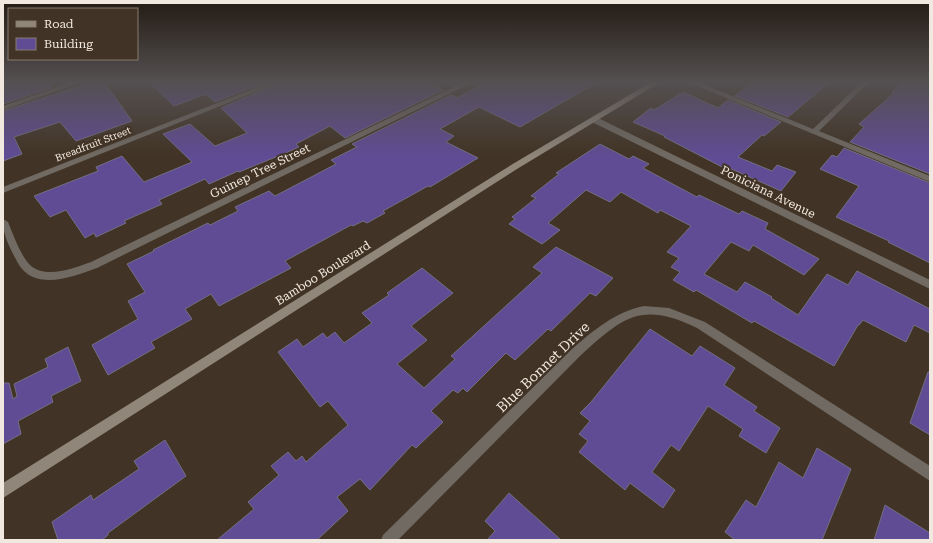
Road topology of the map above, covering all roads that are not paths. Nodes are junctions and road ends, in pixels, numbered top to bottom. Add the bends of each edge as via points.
1 (216, 106) edge
2 (420, 106) edge
3 (617, 106) edge
4 (751, 106) edge
5 (841, 106) edge
6 (595, 120) junction
7 (814, 132) junction
8 (930, 179) edge
9 (3, 190) edge
10 (3, 222) edge
11 (930, 285) edge
12 (930, 474) edge
13 (3, 491) edge
14 (388, 540) edge

1 - 9 street, Breadfruit Street
2 - 10 street, Guinep Tree Street via 94,265 76,271 57,275 39,274 26,268
3 - 6 main road, Bamboo Boulevard
4 - 7 street
5 - 7 street
6 - 11 street, Poniciana Avenue
6 - 13 main road, Bamboo Boulevard via 514,167
7 - 8 street
12 - 14 street, Blue Bonnet Drive via 702,325 671,312 644,310 613,324 575,354

